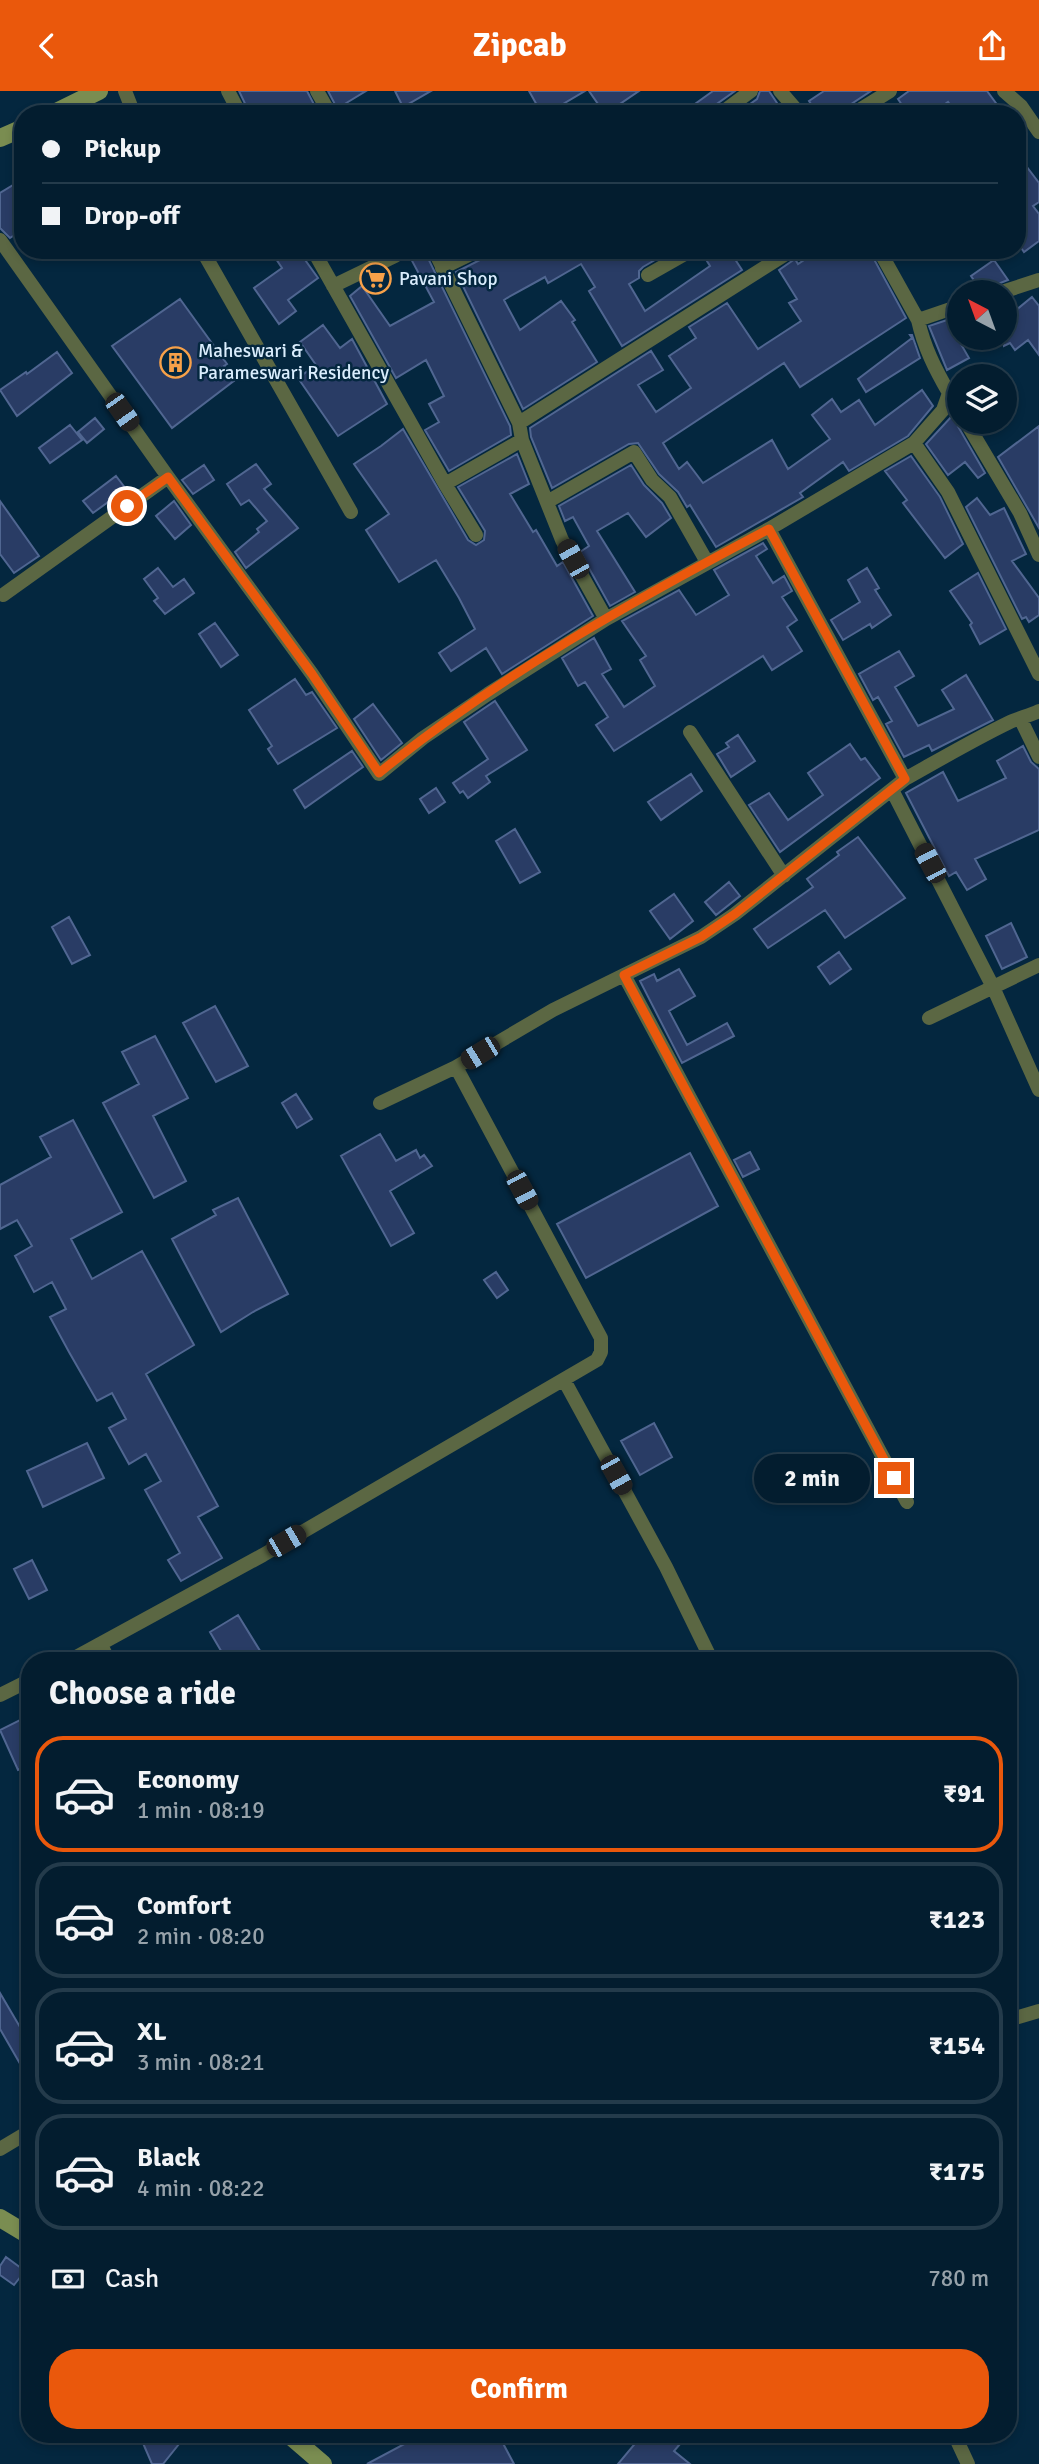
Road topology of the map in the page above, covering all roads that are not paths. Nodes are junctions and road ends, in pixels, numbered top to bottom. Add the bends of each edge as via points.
1 (99, 91) edge
2 (751, 91) edge
3 (780, 91) edge
4 (890, 91) edge
5 (1004, 91) edge
6 (70, 105) edge
7 (732, 105) edge
8 (792, 105) edge
9 (867, 105) edge
10 (1020, 105) edge
11 (1026, 113) edge
12 (1039, 132) edge
13 (0, 240) edge
14 (207, 259) edge
15 (318, 259) edge
16 (385, 259) edge
17 (438, 259) edge
18 (460, 259) edge
19 (676, 259) edge
20 (778, 259) edge
21 (884, 259) edge
22 (442, 268) junction
23 (648, 275) dead end
24 (1039, 280) edge
25 (333, 286) junction
26 (1017, 287) edge
27 (947, 310) edge
28 (918, 320) junction
29 (947, 390) edge
30 (947, 399) edge
31 (519, 423) junction
32 (973, 434) edge
33 (522, 440) junction
34 (914, 443) junction
35 (168, 477) junction
36 (445, 484) junction
37 (547, 502) junction
38 (351, 512) dead end
39 (769, 529) junction
40 (476, 535) dead end
41 (1039, 555) edge
42 (707, 562) junction
43 (3, 595) dead end
44 (606, 619) junction
45 (1039, 674) edge
46 (1039, 711) edge
47 (1021, 720) junction
48 (690, 733) dead end
49 (1039, 757) edge
50 (905, 779) junction
51 (892, 790) junction
52 (784, 876) junction
53 (1039, 965) edge
54 (624, 975) junction
55 (993, 987) junction
56 (929, 1018) dead end
57 (456, 1067) junction
58 (1039, 1090) edge
59 (380, 1103) dead end
60 (564, 1380) junction
61 (907, 1502) dead end
62 (101, 1644) junction
63 (86, 1652) edge
64 (105, 1652) edge
65 (708, 1652) edge
66 (21, 1684) edge
67 (0, 1695) edge
68 (1039, 2011) edge
69 (1017, 2017) edge
70 (21, 2136) edge
71 (0, 2149) edge
72 (0, 2218) edge
73 (21, 2231) edge
74 (298, 2443) edge
75 (958, 2443) edge
76 (323, 2464) edge
77 (968, 2464) edge

1 - 6 street
2 - 7 street
3 - 8 street
4 - 9 street
5 - 10 street
11 - 12 street
13 - 35 street
14 - 38 street
15 - 25 street
16 - 25 street
17 - 22 street
18 - 22 street
19 - 23 street
20 - 31 street
21 - 28 street
22 - 31 street
24 - 26 street
25 - 36 street
27 - 28 street
28 - 29 street via 922,341
30 - 34 street via 943,410
31 - 33 street
32 - 41 street
33 - 36 street
33 - 37 street
34 - 39 street
34 - 45 street via 948,492
35 - 43 street
35 - 44 street via 379,773 422,738
36 - 40 street
37 - 42 street via 634,451 670,497
37 - 44 street via 562,540
39 - 42 street
39 - 50 street
42 - 44 street
46 - 47 street
47 - 49 street
47 - 50 street
48 - 52 street
50 - 51 street
51 - 52 street
51 - 55 street
52 - 54 street via 701,937
53 - 55 street
54 - 57 street via 552,1010
54 - 61 street
55 - 56 street
55 - 58 street
57 - 59 street
57 - 60 street via 601,1338 597,1360
60 - 62 street
60 - 65 street
62 - 63 street
62 - 64 street
66 - 67 street
68 - 69 street
70 - 71 street
72 - 73 street
74 - 76 street
75 - 77 street

